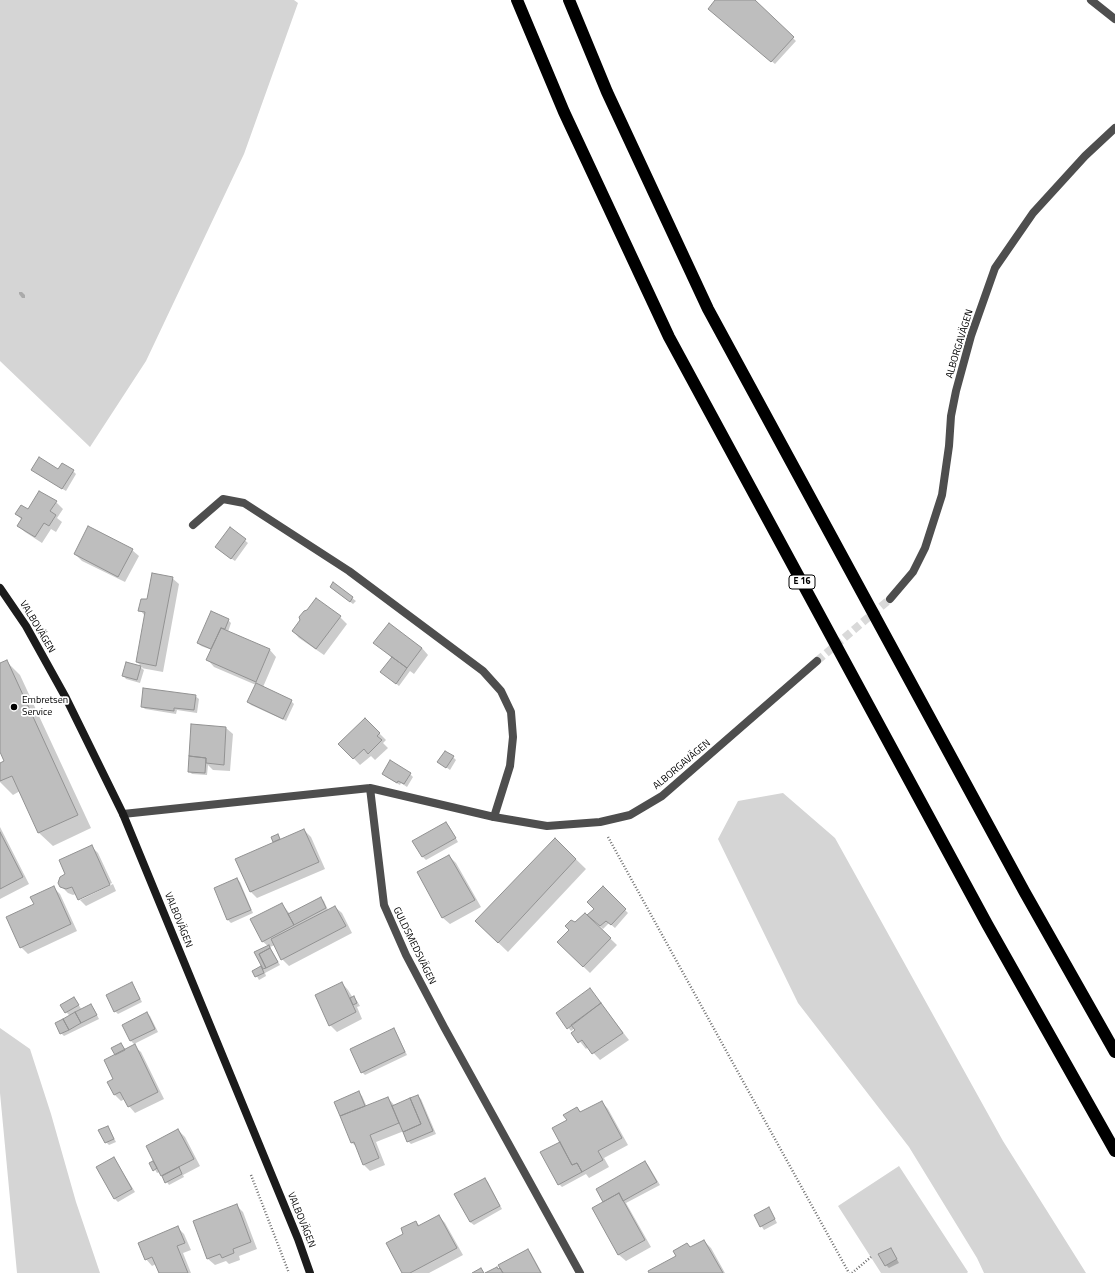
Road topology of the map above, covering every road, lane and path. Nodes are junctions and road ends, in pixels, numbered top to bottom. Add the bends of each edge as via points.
1 (517, 0) edge
2 (569, 0) edge
3 (1091, 0) edge
4 (1115, 19) edge
5 (1115, 128) edge
6 (192, 526) dead end
7 (0, 588) edge
8 (890, 599) tunnel mouth
9 (817, 661) tunnel mouth
10 (370, 788) junction
11 (124, 814) junction
12 (494, 817) junction
13 (600, 822) junction
14 (1115, 1052) edge
15 (1115, 1151) edge
16 (250, 1174) dead end
17 (871, 1257) dead end
18 (290, 1273) edge
19 (310, 1273) edge
20 (580, 1273) edge
21 (848, 1273) edge
22 (852, 1273) edge

1 - 15 highway, E 16 via 564,112 669,336 987,924
2 - 14 highway via 606,92 708,309 1024,891
3 - 4 street
5 - 8 street, ALBORGAVÄGEN via 1085,156 1033,213 995,268 971,336 956,391 942,495 925,548 913,572
6 - 12 street via 222,499 244,503 349,571 483,671 501,691 512,712 510,766
7 - 11 main road, VALBOVÄGEN via 26,626 62,691
9 - 13 street, ALBORGAVÄGEN via 662,796 630,815
10 - 11 street
10 - 12 street, ALBORGAVÄGEN
10 - 20 street, GULDSMEDSVÄGEN via 384,904 406,955
11 - 19 main road, VALBOVÄGEN
12 - 13 street, ALBORGAVÄGEN via 547,826
13 - 21 path
16 - 18 path
17 - 22 path

